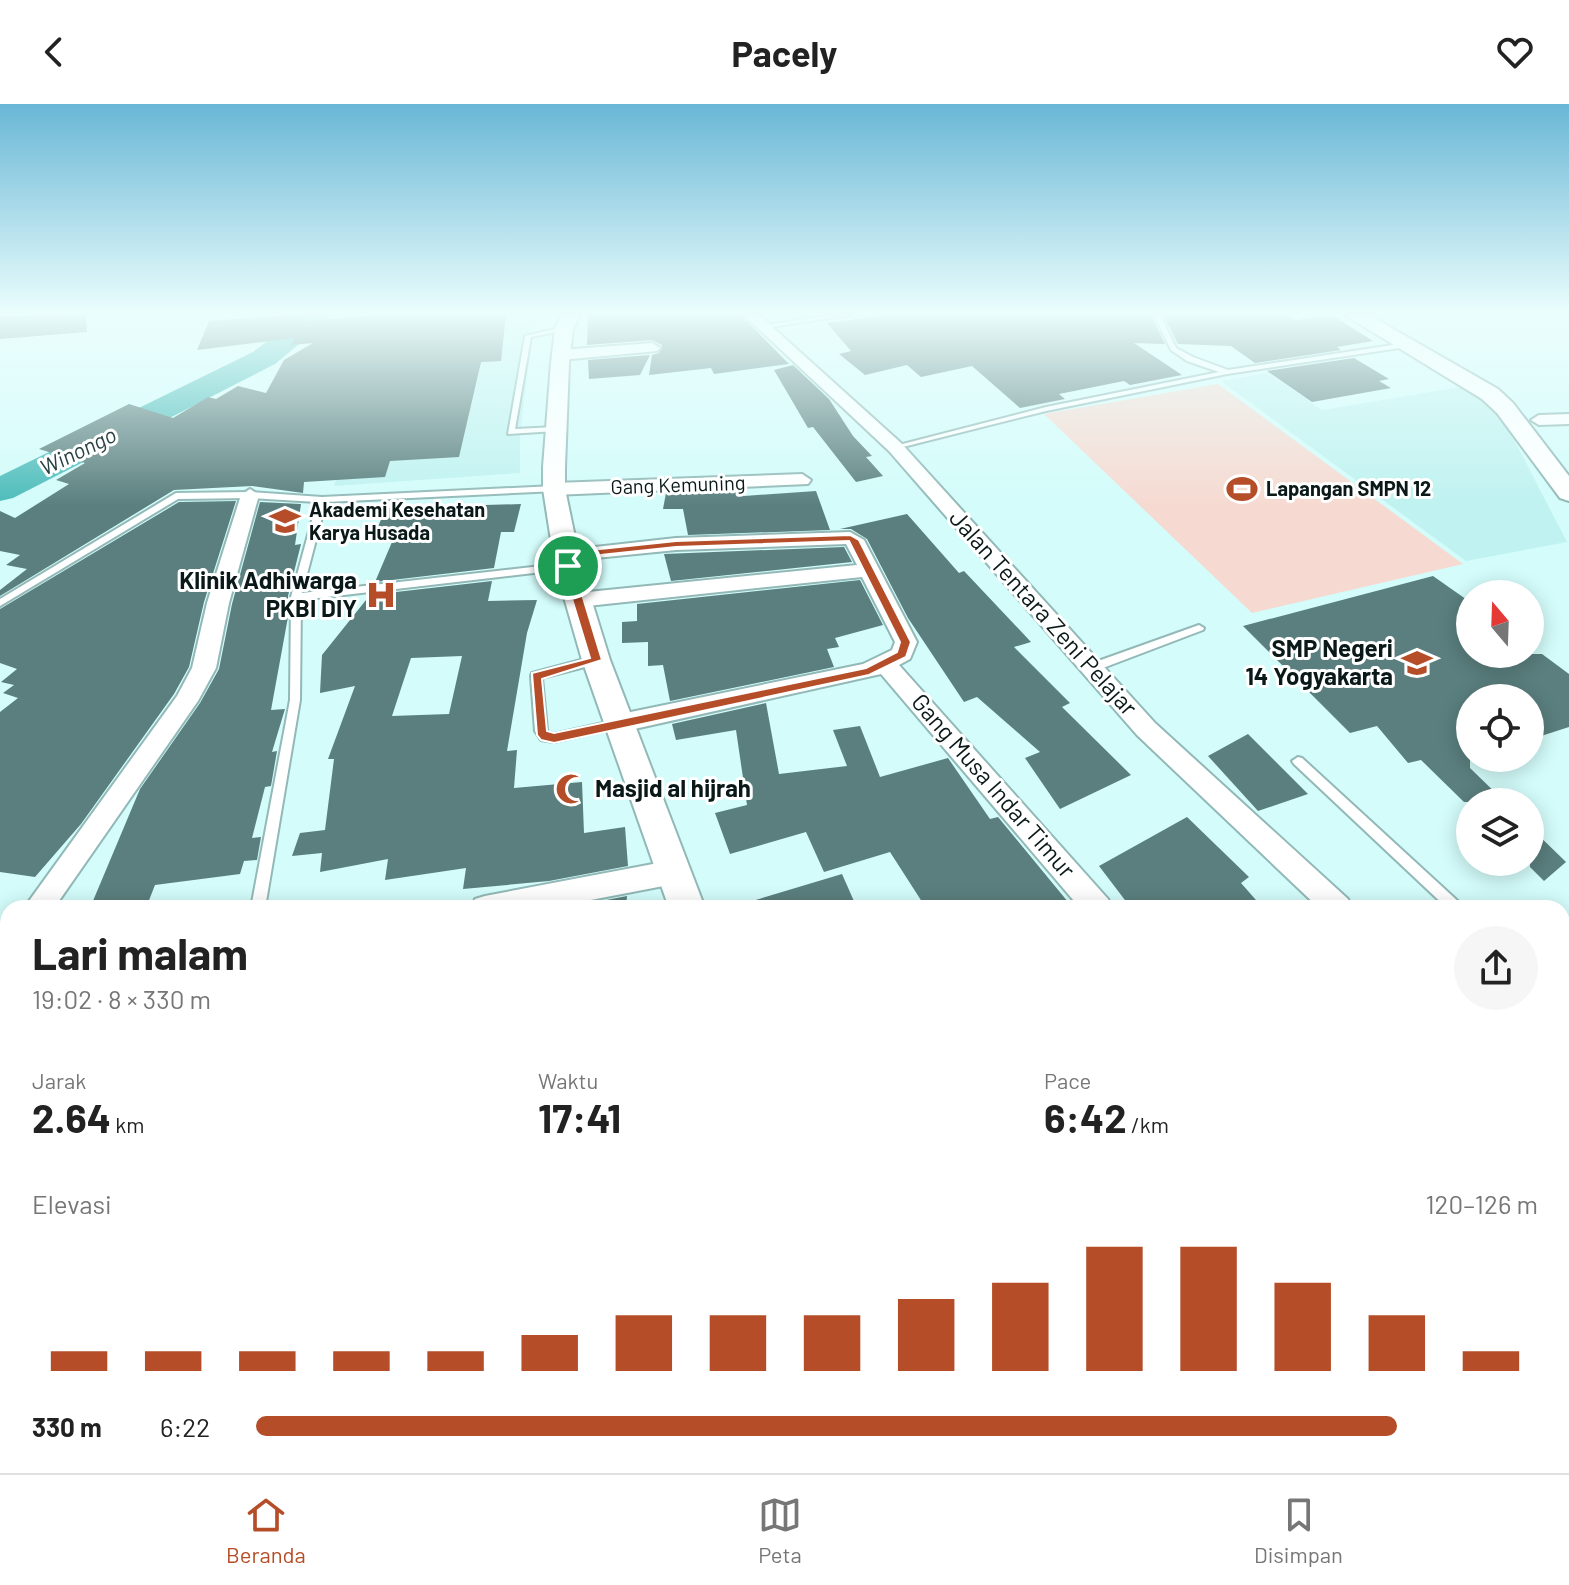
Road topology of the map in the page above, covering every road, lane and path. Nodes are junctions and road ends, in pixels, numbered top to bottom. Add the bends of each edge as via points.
1 (520, 379) edge
2 (561, 379) edge
3 (820, 379) edge
4 (1193, 379) edge
5 (1464, 379) edge
6 (1486, 379) edge
7 (1554, 420) edge
8 (556, 429) junction
9 (1565, 438) edge
10 (895, 447) junction
11 (802, 480) dead end
12 (554, 489) junction
13 (1569, 493) edge
14 (250, 495) junction
15 (322, 500) junction
16 (567, 560) junction
17 (869, 570) junction
18 (296, 597) junction
19 (578, 600) junction
20 (0, 603) edge
21 (1199, 628) dead end
22 (596, 660) junction
23 (886, 665) junction
24 (1091, 668) junction
25 (621, 723) junction
26 (1298, 761) dead end
27 (674, 872) junction
28 (44, 900) edge
29 (259, 900) edge
30 (527, 900) edge
31 (684, 900) edge
32 (1091, 900) edge
33 (1329, 900) edge
34 (1447, 900) edge

1 - 8 lane via 511,432
2 - 8 street
3 - 10 street, Jalan Tentara Zeni Pelajar
4 - 10 lane
5 - 13 main road via 1505,408
6 - 7 main road
7 - 9 main road
8 - 12 street
10 - 24 street, Jalan Tentara Zeni Pelajar
11 - 12 street, Gang Kemuning
12 - 15 lane
12 - 16 street
14 - 15 lane
14 - 20 lane via 172,497
14 - 28 street via 204,668
15 - 18 lane
16 - 17 street via 676,544 844,537 854,540
16 - 18 lane
16 - 19 street
17 - 19 street
17 - 23 street via 906,642 902,654
18 - 29 lane via 295,700
19 - 22 street
21 - 24 lane
22 - 25 street
22 - 25 lane via 536,676 541,731 554,738
23 - 25 street
23 - 32 street, Gang Musa Indar Timur
24 - 33 street, Jalan Tentara Zeni Pelajar via 1146,729
25 - 27 street
26 - 34 lane
27 - 30 street
27 - 31 street

